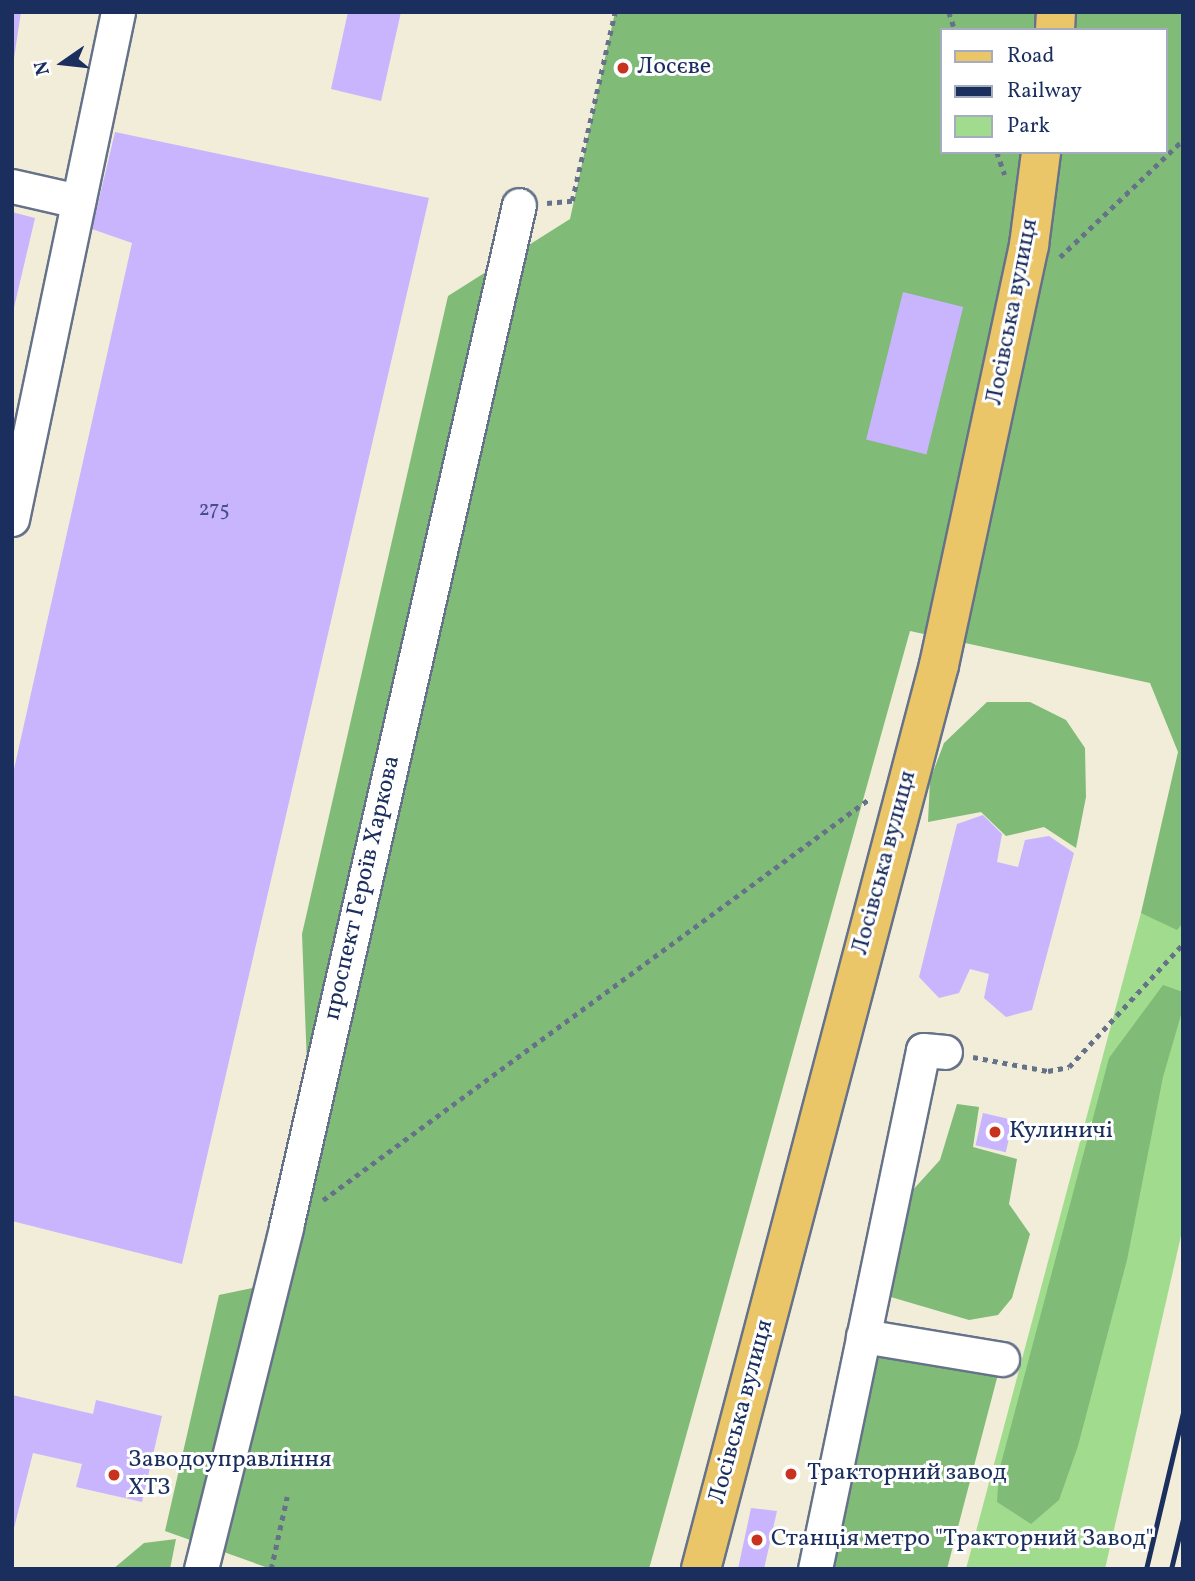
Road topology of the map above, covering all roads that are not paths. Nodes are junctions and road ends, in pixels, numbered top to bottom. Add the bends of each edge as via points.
1 (118, 12) edge
2 (1041, 154) edge
3 (12, 186) edge
4 (78, 201) junction
5 (519, 205) road end
6 (12, 519) edge
7 (945, 1052) road end
8 (863, 1336) junction
9 (1002, 1359) dead end
10 (201, 1569) edge
11 (701, 1569) edge
12 (815, 1569) edge

1 - 4 street
2 - 11 main road, Лосівська вулиця via 1017,304 939,665
3 - 4 street
4 - 6 street
5 - 10 street, проспект Героїв Харкова via 286,1227
7 - 8 street via 923,1050
8 - 9 street
8 - 12 street

